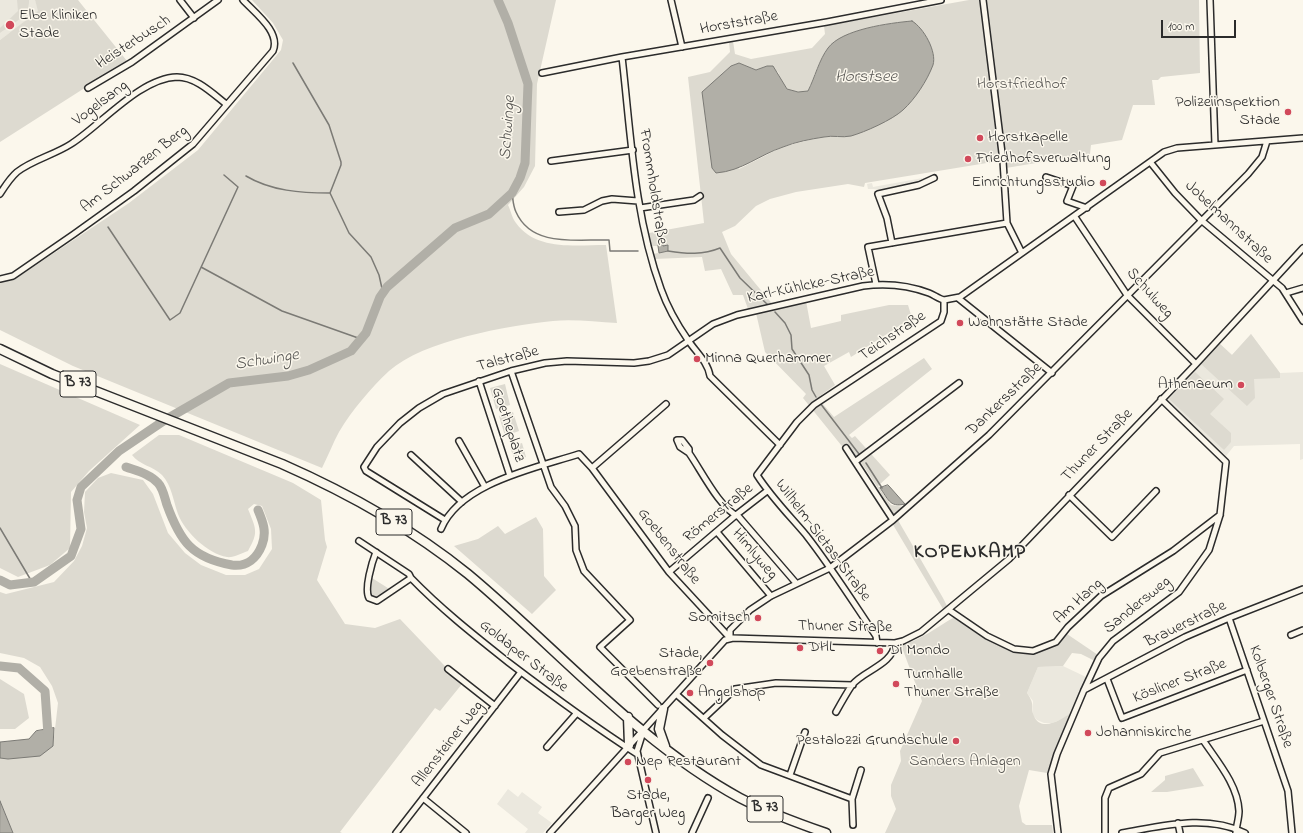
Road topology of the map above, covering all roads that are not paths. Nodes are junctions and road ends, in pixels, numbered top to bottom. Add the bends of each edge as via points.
1 (180, 0) edge
2 (218, 0) edge
3 (243, 0) edge
4 (671, 0) edge
5 (941, 0) edge
6 (983, 0) edge
7 (1210, 0) edge
8 (194, 18) junction
9 (682, 47) junction
10 (622, 57) junction
11 (542, 74) dead end
12 (88, 88) dead end
13 (226, 104) junction
14 (1303, 138) edge
15 (1267, 141) junction
16 (1215, 145) junction
17 (633, 150) junction
18 (551, 161) dead end
19 (1151, 163) junction
20 (1046, 177) dead end
21 (934, 178) dead end
22 (0, 194) edge
23 (700, 196) dead end
24 (638, 201) junction
25 (640, 208) junction
26 (1087, 208) junction
27 (559, 212) dead end
28 (1075, 217) junction
29 (1201, 220) junction
30 (1007, 223) junction
31 (892, 243) junction
32 (1303, 248) edge
33 (1022, 253) junction
34 (0, 278) edge
35 (1272, 281) junction
36 (876, 284) junction
37 (1303, 288) edge
38 (1286, 293) junction
39 (1127, 295) junction
40 (958, 298) junction
41 (944, 300) junction
42 (1302, 320) edge
43 (688, 340) junction
44 (0, 349) edge
45 (1196, 364) junction
46 (511, 372) junction
47 (1052, 373) junction
48 (479, 381) junction
49 (959, 383) dead end
50 (1161, 400) junction
51 (666, 404) dead end
52 (459, 441) dead end
53 (780, 445) junction
54 (846, 448) dead end
55 (689, 453) dead end
56 (410, 455) dead end
57 (856, 461) junction
58 (542, 466) junction
59 (592, 468) junction
60 (757, 475) joint
61 (510, 476) junction
62 (485, 487) junction
63 (768, 491) junction
64 (1156, 491) dead end
65 (1068, 495) junction
66 (462, 502) junction
67 (736, 515) junction
68 (1220, 515) junction
69 (445, 520) junction
70 (893, 520) junction
71 (441, 529) dead end
72 (717, 532) junction
73 (359, 541) dead end
74 (376, 552) junction
75 (830, 568) junction
76 (669, 572) junction
77 (411, 578) junction
78 (796, 583) junction
79 (1303, 589) edge
80 (771, 596) junction
81 (949, 610) junction
82 (1229, 618) junction
83 (1303, 630) edge
84 (1291, 634) dead end
85 (730, 638) junction
86 (878, 643) junction
87 (895, 643) junction
88 (448, 669) dead end
89 (1247, 670) junction
90 (521, 672) junction
91 (1107, 679) junction
92 (853, 685) junction
93 (1084, 690) junction
94 (676, 694) junction
95 (495, 706) junction
96 (660, 707) junction
97 (836, 712) dead end
98 (576, 714) junction
99 (628, 717) junction
100 (704, 718) junction
101 (1264, 721) junction
102 (644, 731) junction
103 (806, 732) dead end
104 (1203, 740) junction
105 (547, 746) dead end
106 (628, 746) junction
107 (667, 749) junction
108 (637, 754) junction
109 (861, 770) dead end
110 (790, 775) junction
111 (423, 798) junction
112 (708, 798) dead end
113 (852, 799) junction
114 (1178, 823) junction
115 (853, 824) dead end
116 (1148, 831) edge
117 (1236, 831) edge
118 (396, 833) edge
119 (466, 833) edge
120 (550, 833) edge
121 (656, 833) edge
122 (692, 833) edge
123 (826, 833) edge
124 (1058, 833) edge
125 (1105, 833) edge
126 (1122, 833) edge
127 (1180, 833) edge
128 (1245, 833) edge
129 (1292, 833) edge

1 - 8 street, Heisterbusch
2 - 8 street, Heisterbusch
3 - 13 street, Am Schwarzen Berg via 274,35 275,45 273,51
4 - 9 street
5 - 9 street, Horststraße via 842,20
6 - 30 street via 1003,161
7 - 16 street
8 - 12 street, Heisterbusch via 132,62
9 - 10 street, Horststraße
10 - 11 street, Horststraße
10 - 17 street, Frommholdstraße
13 - 22 street, Vogelsang via 191,79 163,78 143,89 72,143 17,172
13 - 34 street, Am Schwarzen Berg via 193,144 134,191 13,276
14 - 15 street
15 - 16 street
15 - 29 street, Dankersstraße via 1262,157
16 - 19 street via 1177,148 1164,152
17 - 18 street
17 - 24 street, Frommholdstraße
19 - 26 street
19 - 29 street, Jobelmannstraße
20 - 26 street via 1073,186 1067,201
21 - 31 street via 919,185 878,194
23 - 25 street via 694,200
24 - 25 street, Frommholdstraße
24 - 27 street via 602,201 584,210
25 - 43 street, Frommholdstraße via 646,244 661,290
26 - 28 street
28 - 33 street
28 - 39 street, Schulweg
29 - 35 street, Jobelmannstraße
29 - 39 street, Dankersstraße
30 - 31 street
30 - 33 street
31 - 36 street via 868,247
32 - 35 street, Thuner Straße
33 - 40 street
35 - 38 street, Jobelmannstraße
35 - 45 street, Thuner Straße
36 - 41 street, Karl-Kühlcke-Straße via 906,286
36 - 43 street, Karl-Kühlcke-Straße via 737,315 713,324
37 - 38 street
38 - 42 street, Jobelmannstraße
39 - 45 street, Schulweg
39 - 47 street, Dankersstraße
40 - 41 street
40 - 47 street
41 - 53 street, Teichstraße via 941,321 814,405
43 - 46 street, Talstraße via 668,355 649,362 567,361 545,363
43 - 53 street, Frommholdstraße via 709,370 710,376
44 - 99 main road, B 73 via 52,374 312,478 368,506 411,532 485,588
45 - 50 street, Thuner Straße
46 - 48 street, Talstraße
46 - 58 street, Goetheplatz
47 - 70 street, Dankersstraße via 989,435
48 - 61 street, Goetheplatz
48 - 69 street, Talstraße via 443,394 419,408 377,447 364,469
49 - 57 street
50 - 65 street, Thuner Straße
50 - 68 street, Sandersweg via 1226,462
51 - 59 street
52 - 62 street
53 - 60 street, Teichstraße
54 - 57 street
55 - 67 street via 721,500
56 - 66 street
57 - 70 street
58 - 59 street, Goebenstraße via 579,454
58 - 61 street
58 - 96 street, Goetheplatz via 551,487 575,526 576,550 584,571 630,620 600,647
59 - 76 street, Goebenstraße
60 - 63 street, Wilhelm-Sietas-Straße
61 - 62 street
62 - 66 street
63 - 67 street, Römerstraße
63 - 75 street, Wilhelm-Sietas-Straße
64 - 65 street via 1112,537
65 - 81 street, Thuner Straße via 1010,558
66 - 69 street
67 - 72 street, Römerstraße
67 - 78 street
68 - 81 street, Am Hang via 1173,551 1101,596 1056,642 1033,651 1014,649 987,636
68 - 93 street, Sandersweg via 1209,550 1179,592 1113,641 1098,660
69 - 71 street
70 - 75 street, Dankersstraße
72 - 76 street, Römerstraße
72 - 80 street, Himlyweg
73 - 74 street, Goldaper Straße
74 - 77 street, Goldaper Straße via 409,574
74 - 77 street via 367,592 369,598 381,600
75 - 78 street, Dankersstraße
75 - 86 street, Wilhelm-Sietas-Straße via 876,636
76 - 85 street, Goebenstraße
77 - 90 street, Goldaper Straße via 434,602
78 - 80 street, Dankersstraße
79 - 82 street, Brauerstraße
80 - 85 street, Dankersstraße via 750,610 730,630
81 - 87 street, Thuner Straße via 920,632
82 - 89 street, Kolberger Straße
82 - 91 street, Brauerstraße
83 - 84 street
85 - 86 street, Thuner Straße
85 - 94 street via 725,640
86 - 87 street, Thuner Straße
87 - 92 street via 889,657
88 - 95 street
89 - 91 street, Kösliner Straße via 1122,718
89 - 101 street, Kolberger Straße
90 - 95 street, Allensteiner Weg
90 - 98 street, Goldaper Straße
91 - 93 street, Brauerstraße
92 - 97 street
92 - 100 street via 776,683 735,689
93 - 124 street, Sandersweg via 1051,774
94 - 96 street
94 - 100 street
95 - 111 street, Allensteiner Weg
96 - 102 street
96 - 107 main road via 659,729
98 - 105 street
98 - 106 street, Goldaper Straße
99 - 102 main road, B 73
99 - 106 main road
100 - 110 street via 761,765
101 - 104 street
101 - 129 street, Kolberger Straße via 1288,791
102 - 106 street
102 - 107 main road, B 73
102 - 108 street
103 - 110 street
104 - 117 street via 1226,774 1236,795 1239,812
104 - 125 street via 1160,753 1142,774 1109,788 1105,798
106 - 108 street, Goldaper Straße
106 - 120 street
107 - 123 main road, B 73 via 739,797
108 - 121 street
109 - 113 street
110 - 113 street
111 - 118 street, Allensteiner Weg
111 - 119 street
112 - 122 street
113 - 115 street
114 - 116 street
114 - 117 street via 1208,823
114 - 127 street
116 - 126 street
117 - 128 street

